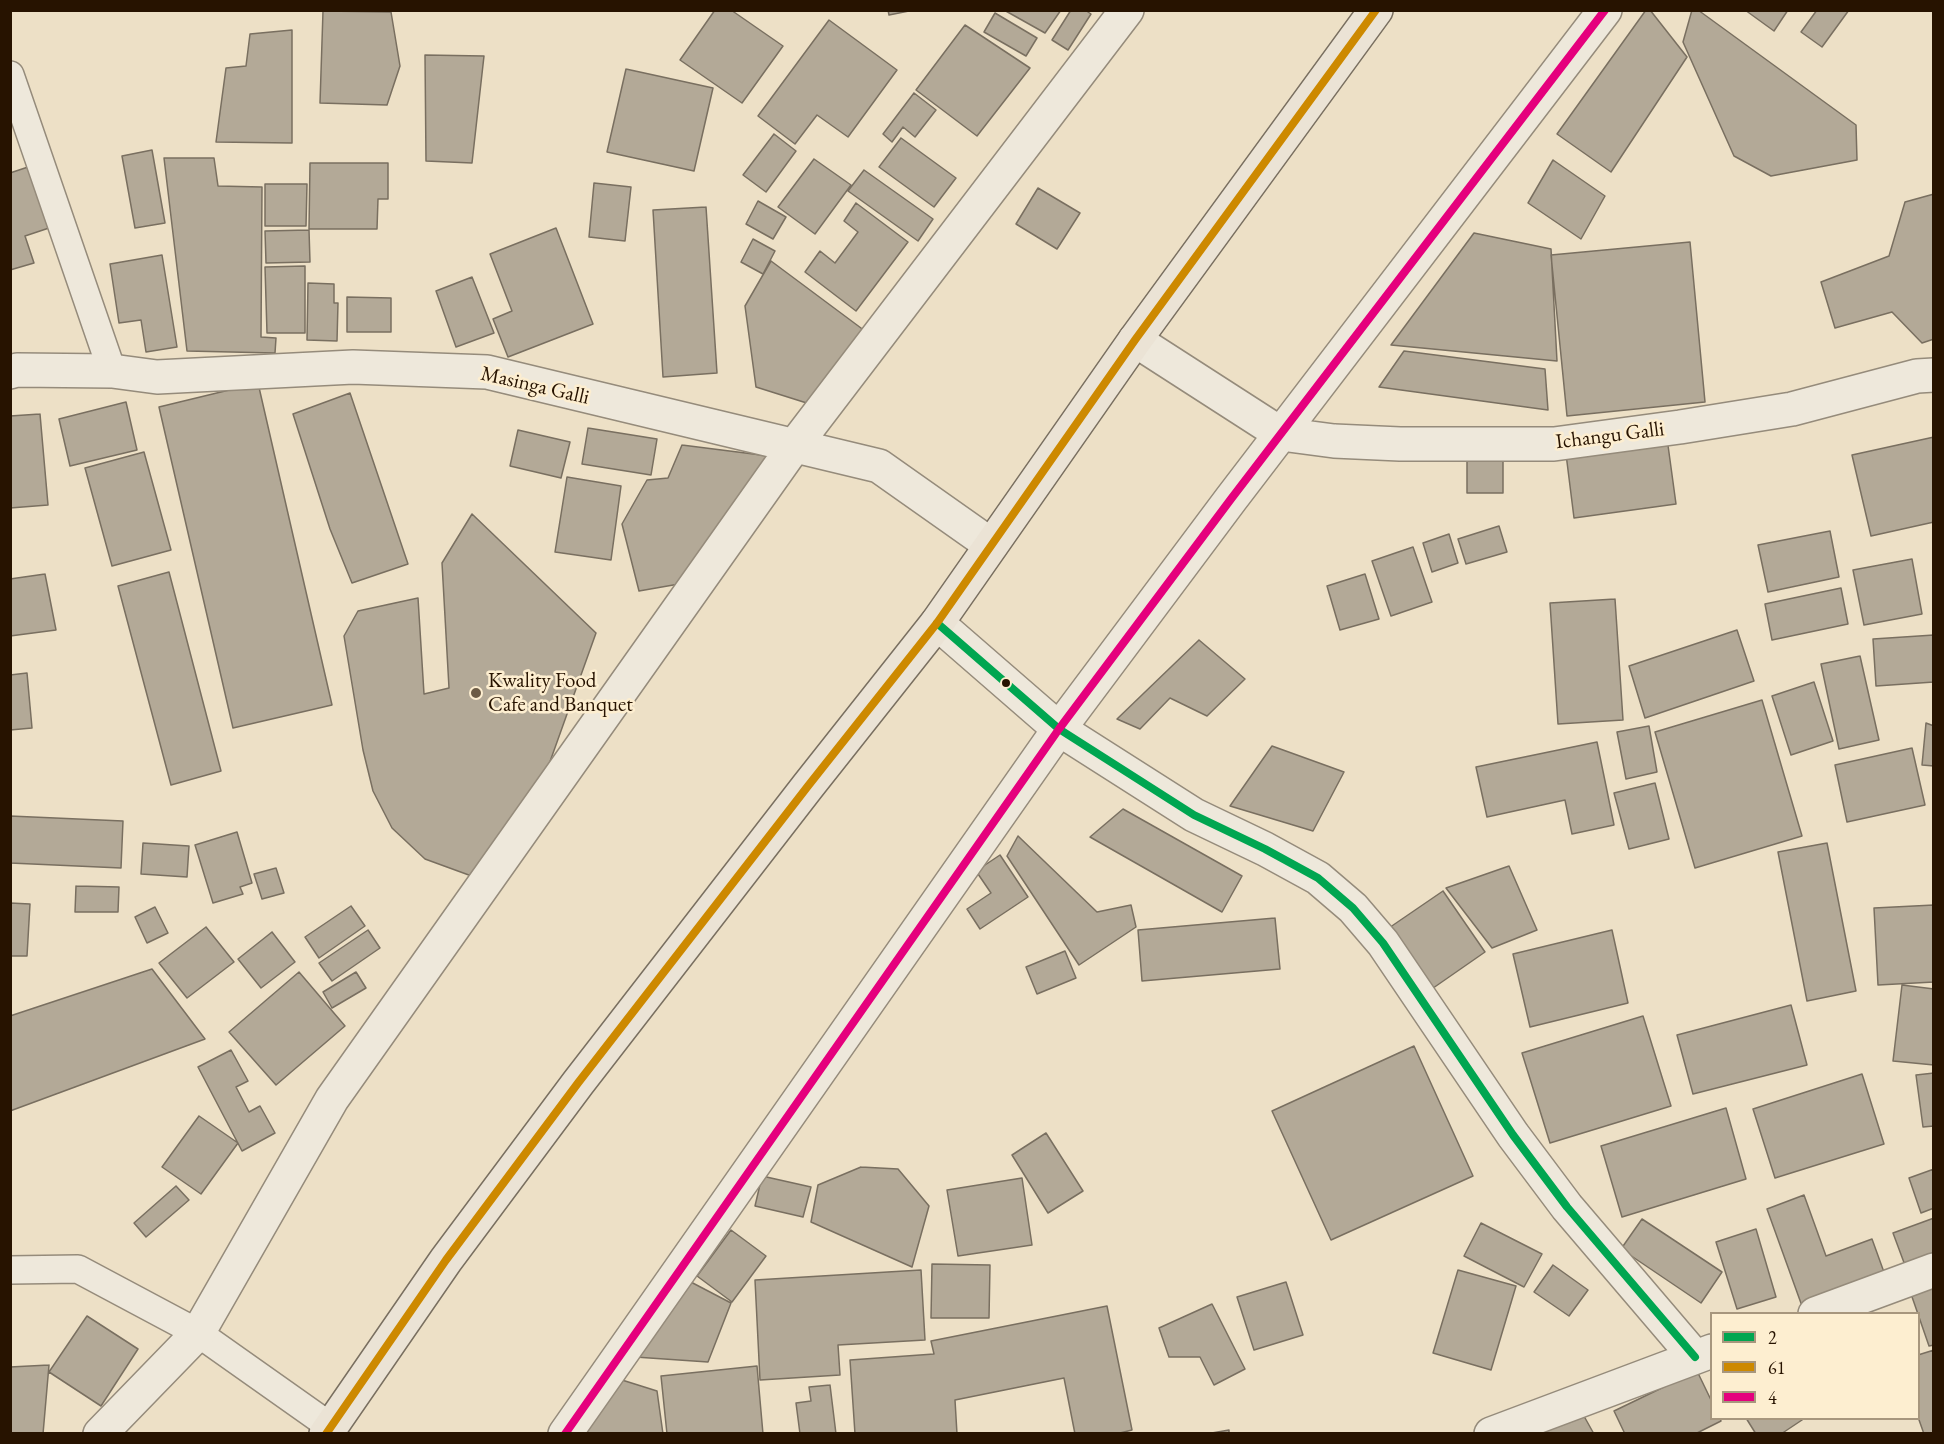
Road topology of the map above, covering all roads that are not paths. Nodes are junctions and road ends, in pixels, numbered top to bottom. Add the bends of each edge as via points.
1 (1127, 10) edge
2 (1376, 10) edge
3 (1605, 10) edge
4 (10, 75) edge
5 (1135, 340) junction
6 (112, 371) junction
7 (10, 372) edge
8 (1934, 375) edge
9 (1281, 434) junction
10 (795, 445) junction
11 (992, 545) junction
12 (937, 623) junction
13 (1059, 729) junction
14 (10, 1270) edge
15 (1934, 1270) edge
16 (1820, 1312) edge
17 (198, 1333) junction
18 (1703, 1354) edge
19 (328, 1430) edge
20 (100, 1434) edge
21 (565, 1434) edge
22 (1491, 1434) edge

1 - 10 street
2 - 5 highway
3 - 9 street
4 - 6 lane
5 - 9 street
5 - 11 highway
6 - 7 street, Masinga Galli
6 - 10 street, Masinga Galli via 157,377 353,367 487,372
8 - 9 street, Ichangu Galli via 1792,409 1554,444 1378,443
9 - 13 street
10 - 11 street, Masinga Galli via 879,466
10 - 17 street via 332,1099
11 - 12 highway
12 - 13 street
12 - 19 highway via 572,1092 446,1260
13 - 18 street via 1194,814 1318,878 1353,908 1383,944 1567,1207
13 - 21 street
14 - 17 lane via 78,1269
15 - 16 street
17 - 19 lane
17 - 20 street
18 - 22 street

